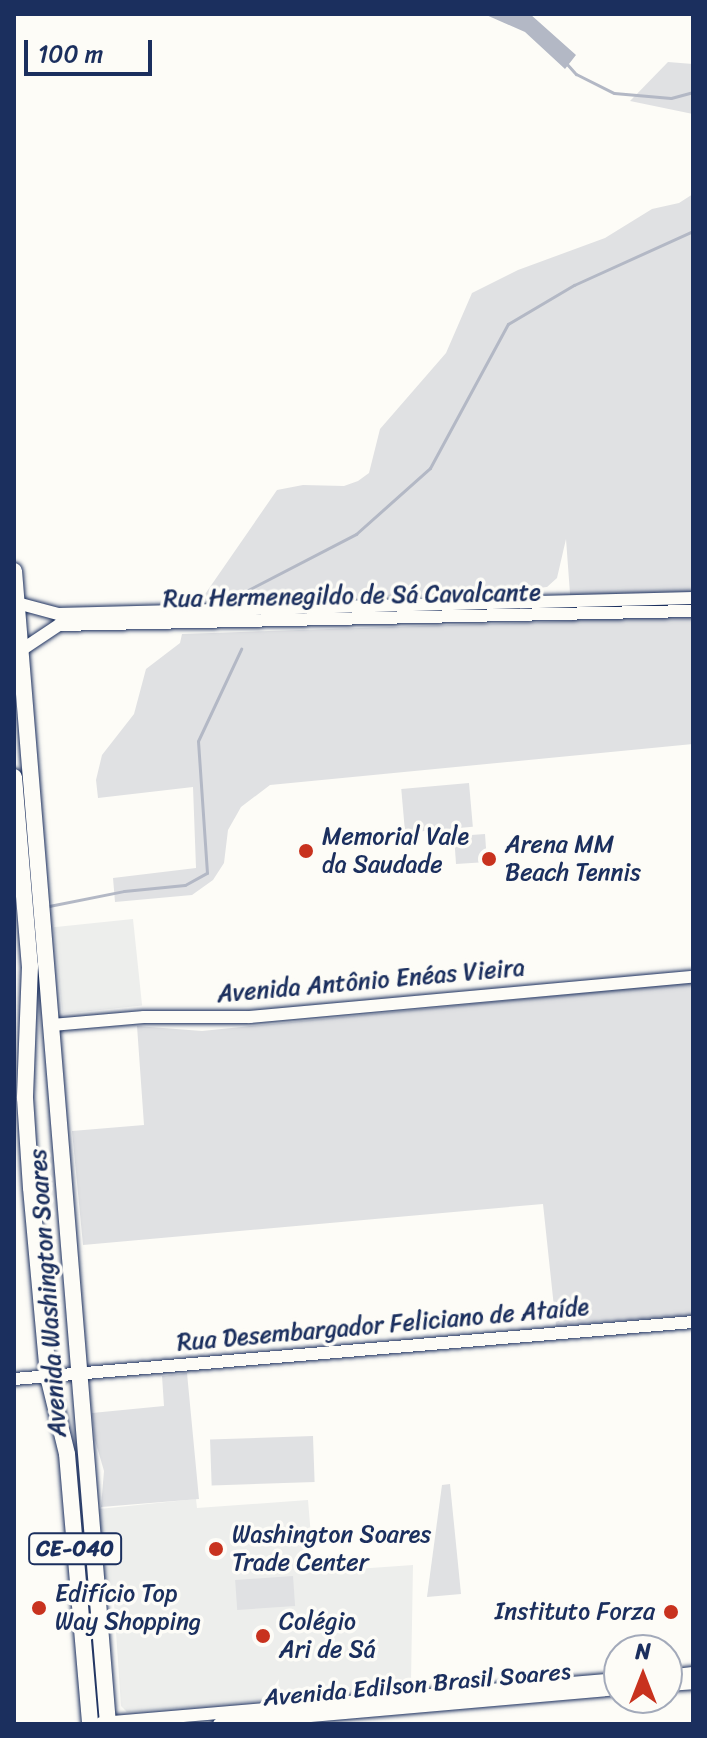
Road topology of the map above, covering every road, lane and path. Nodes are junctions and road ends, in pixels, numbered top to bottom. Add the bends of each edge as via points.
1 (14, 571) edge
2 (693, 598) edge
3 (17, 603) junction
4 (693, 611) edge
5 (59, 620) junction
6 (20, 651) junction
7 (14, 777) edge
8 (693, 977) edge
9 (22, 1015) edge
10 (52, 1025) junction
11 (693, 1322) edge
12 (77, 1373) junction
13 (48, 1376) junction
14 (14, 1379) edge
15 (603, 1680) edge
16 (603, 1690) edge
17 (108, 1723) edge
18 (88, 1724) edge
19 (219, 1724) edge

1 - 3 highway, Avenida Washington Soares / CE-040
2 - 5 street, Rua Hermenegildo de Sá Cavalcante
3 - 5 street, Rua Hermenegildo de Sá Cavalcante
3 - 6 highway, Avenida Washington Soares / CE-040
4 - 5 street, Rua Hermenegildo de Sá Cavalcante
5 - 6 street
6 - 10 highway, Avenida Washington Soares / CE-040
7 - 9 highway, Avenida Washington Soares / CE-040 via 25,910
8 - 10 street, Avenida Antônio Enéas Vieira via 250,1017 144,1017
9 - 13 highway, Avenida Washington Soares / CE-040
10 - 12 highway, Avenida Washington Soares / CE-040
11 - 12 street, Rua Desembargador Feliciano de Ataíde
12 - 13 street, Rua Desembargador Feliciano de Ataíde
12 - 17 highway, Avenida Washington Soares / CE-040
13 - 14 street, Rua Desembargador Feliciano de Ataíde
13 - 18 highway, Avenida Washington Soares / CE-040 via 67,1454
15 - 17 street, Avenida Edilson Brasil Soares
16 - 19 street, Avenida Edilson Brasil Soares
17 - 18 street, Avenida Edilson Brasil Soares

